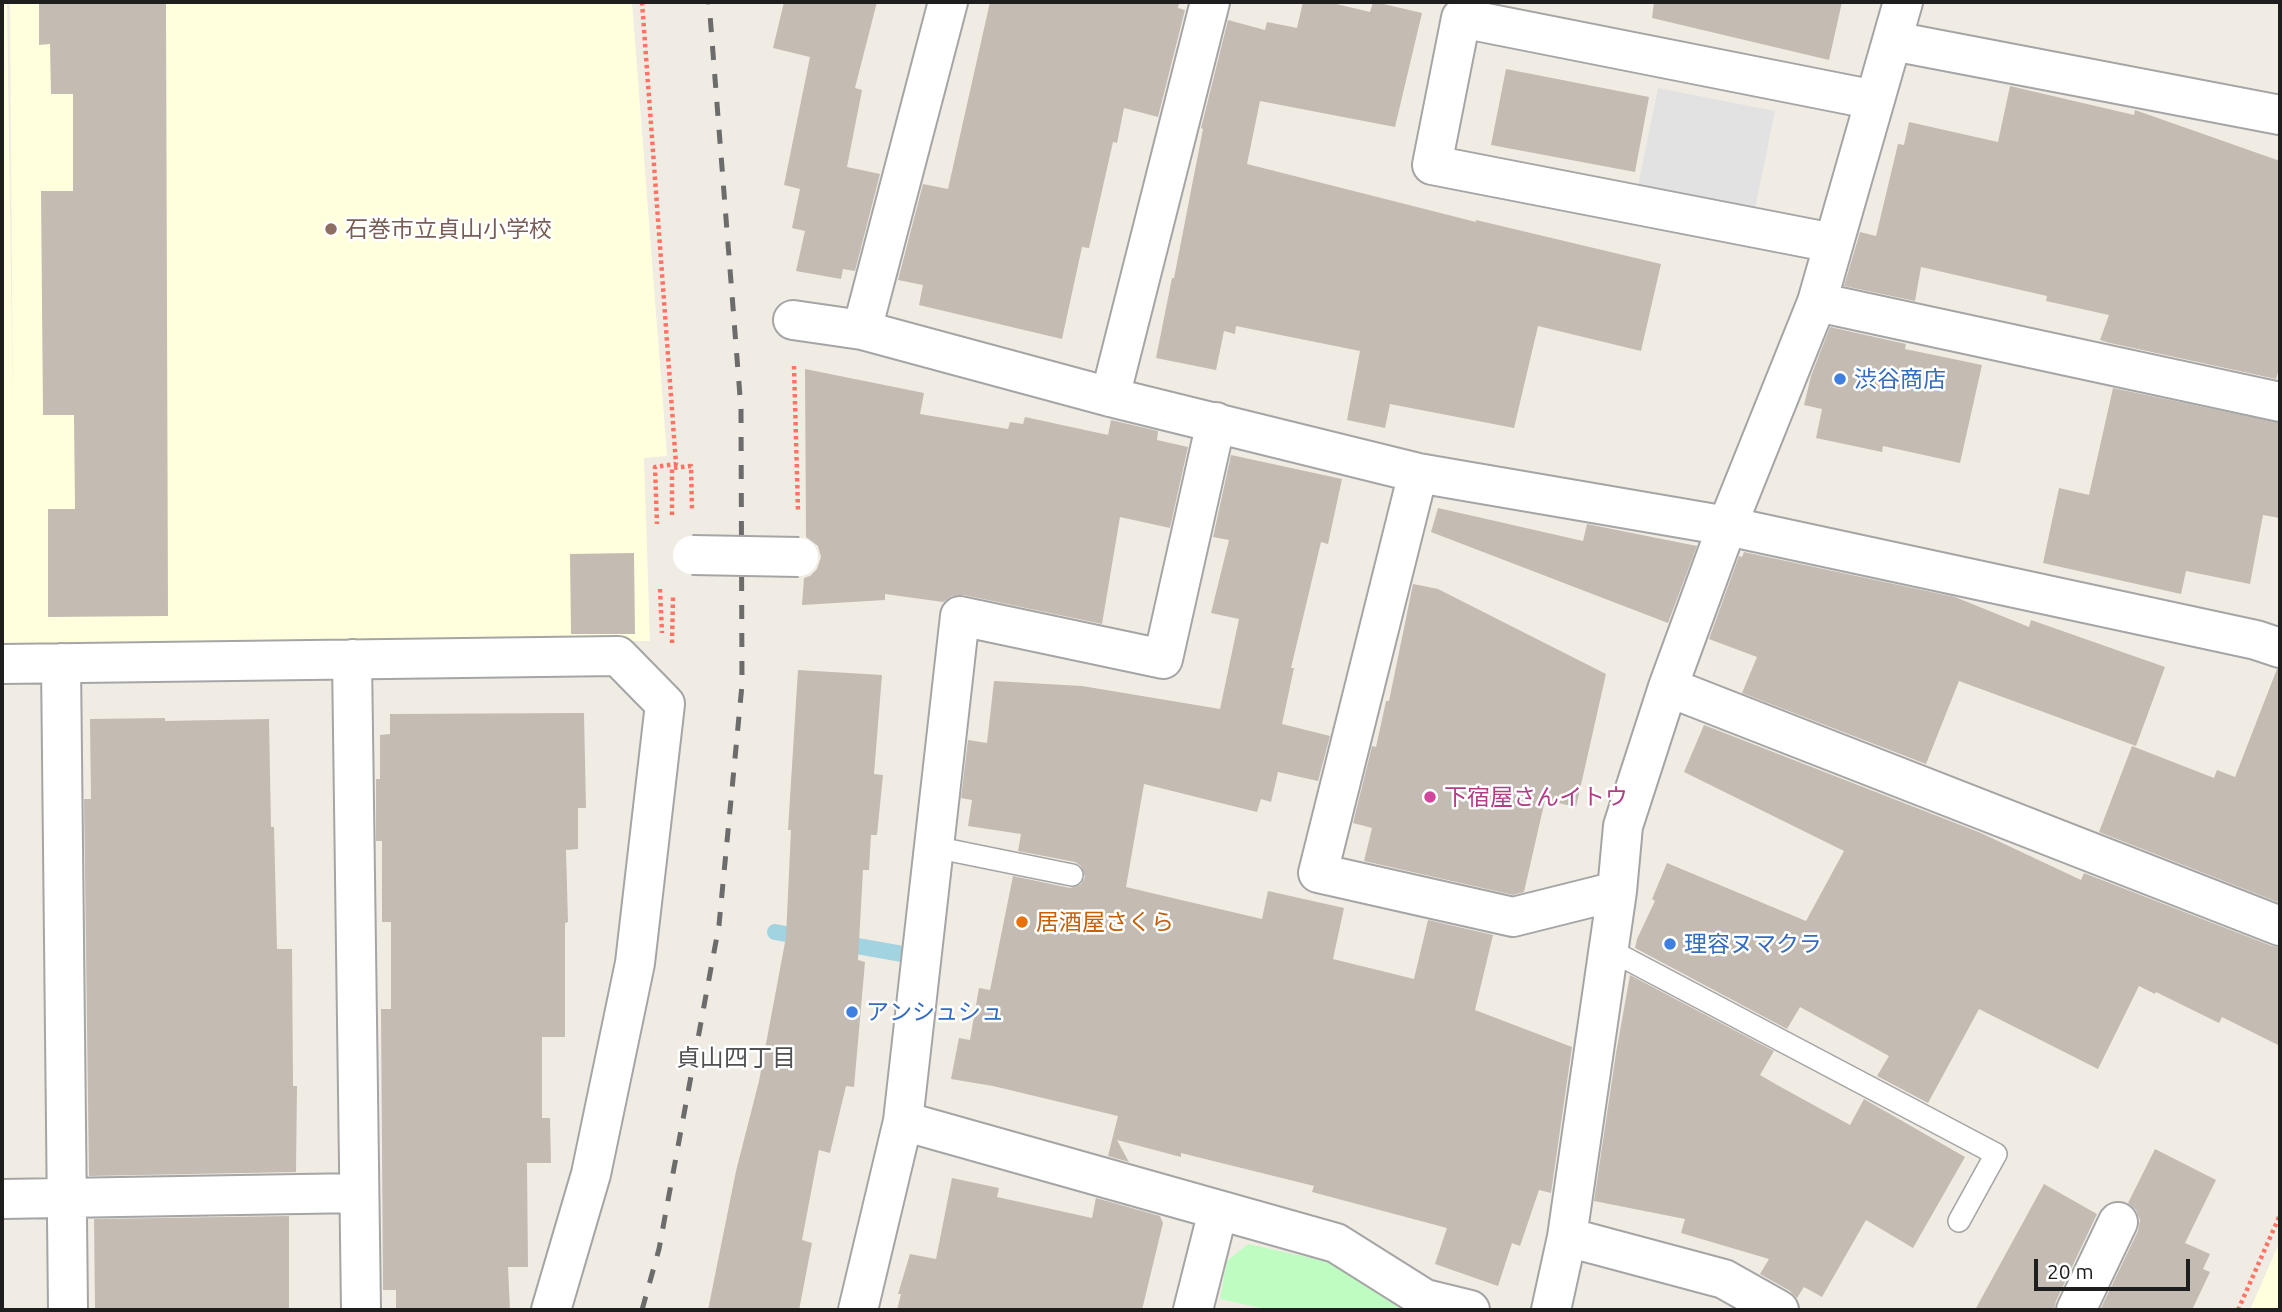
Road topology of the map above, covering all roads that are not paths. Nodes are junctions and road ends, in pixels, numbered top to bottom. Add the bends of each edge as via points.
1 (948, 2) edge
2 (1210, 2) edge
3 (1903, 2) edge
4 (1893, 41) junction
5 (1875, 100) junction
6 (2280, 115) edge
7 (1833, 243) junction
8 (1817, 302) junction
9 (793, 320) road end
10 (862, 330) junction
11 (1110, 397) junction
12 (2280, 402) edge
13 (1216, 422) junction
14 (1419, 473) junction
15 (1727, 526) junction
16 (692, 555) dead end
17 (799, 557) road end
18 (2280, 648) edge
19 (352, 659) junction
20 (61, 663) junction
21 (2, 664) edge
22 (1668, 687) junction
23 (934, 847) junction
24 (1072, 875) dead end
25 (1617, 891) junction
26 (2280, 926) edge
27 (1608, 949) junction
28 (903, 1121) junction
29 (359, 1193) junction
30 (2, 1199) edge
31 (66, 1199) junction
32 (1219, 1211) junction
33 (1959, 1221) dead end
34 (2118, 1222) dead end
35 (1567, 1237) junction
36 (68, 1310) edge
37 (361, 1310) edge
38 (551, 1310) edge
39 (858, 1310) edge
40 (1193, 1310) edge
41 (1470, 1310) edge
42 (1551, 1310) edge
43 (1779, 1310) edge
44 (2076, 1310) edge

1 - 10 street
2 - 11 street
3 - 4 street
4 - 5 street
4 - 6 street
5 - 7 street
5 - 7 street via 1461,18 1432,165
7 - 8 street
8 - 12 street
8 - 15 street
9 - 10 street
10 - 11 street
11 - 13 street
13 - 14 street
13 - 23 street via 1163,659 960,616
14 - 15 street
14 - 25 street via 1318,873 1513,917
15 - 18 street
15 - 22 street
16 - 17 street, bridge
19 - 20 street
19 - 29 street
19 - 38 street via 618,656 665,704 635,963 591,1174
20 - 21 street
20 - 31 street
22 - 25 street via 1623,826
22 - 26 street
23 - 24 lane
23 - 28 street
25 - 27 street
27 - 33 lane via 1996,1154
27 - 35 street
28 - 32 street
28 - 39 street
29 - 31 street
29 - 37 street
30 - 31 street
31 - 36 street
32 - 40 street
32 - 41 street via 1336,1243 1425,1298
34 - 44 street
35 - 42 street
35 - 43 street via 1724,1279

